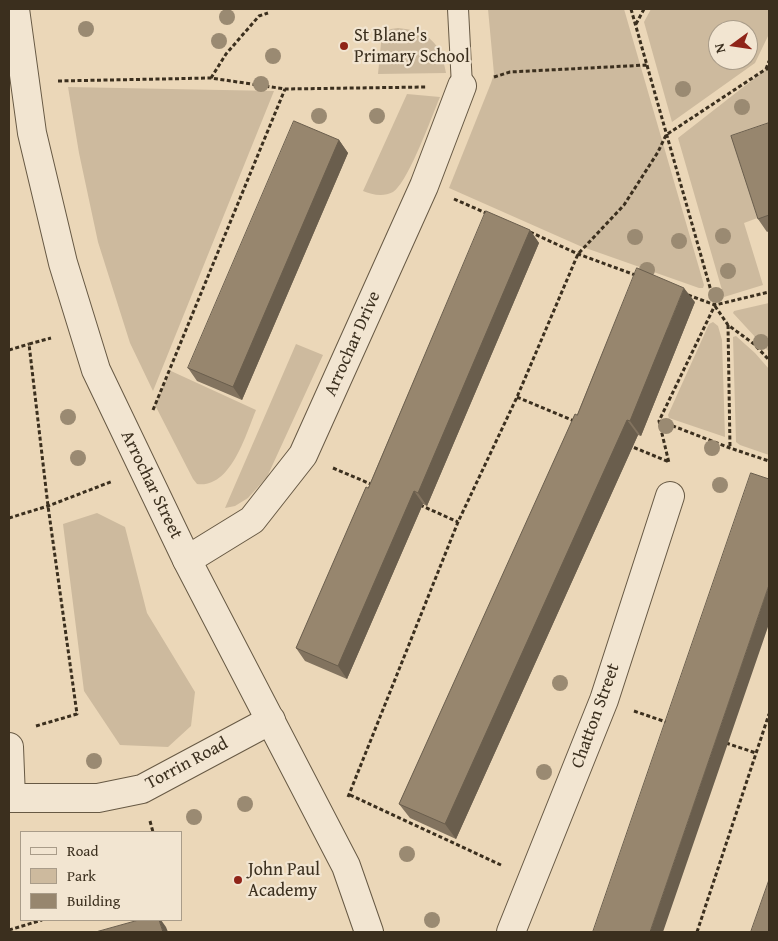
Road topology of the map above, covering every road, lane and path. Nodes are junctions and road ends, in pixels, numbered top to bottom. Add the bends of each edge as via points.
1 (16, 9) edge
2 (458, 9) edge
3 (631, 9) edge
4 (644, 9) edge
5 (268, 14) dead end
6 (636, 25) junction
7 (769, 61) edge
8 (647, 65) junction
9 (767, 69) edge
10 (211, 78) junction
11 (25, 82) junction
12 (475, 82) junction
13 (285, 89) junction
14 (666, 135) junction
15 (424, 186) junction
16 (497, 218) edge
17 (524, 230) edge
18 (578, 254) junction
19 (642, 278) edge
20 (769, 292) edge
21 (688, 295) dead end
22 (715, 305) junction
23 (728, 324) junction
24 (83, 328) junction
25 (29, 344) junction
26 (9, 350) edge
27 (769, 360) edge
28 (517, 397) junction
29 (659, 421) junction
30 (580, 424) edge
31 (624, 443) edge
32 (730, 448) junction
33 (303, 455) junction
34 (140, 461) junction
35 (769, 461) edge
36 (669, 462) junction
37 (376, 486) edge
38 (670, 496) joint
39 (413, 502) edge
40 (48, 506) junction
41 (9, 518) edge
42 (458, 522) junction
43 (187, 560) junction
44 (604, 700) junction
45 (769, 714) edge
46 (271, 720) junction
47 (676, 725) edge
48 (34, 727) dead end
49 (721, 741) edge
50 (9, 747) edge
51 (756, 753) junction
52 (350, 795) junction
53 (10, 798) edge
54 (327, 829) junction
55 (532, 880) junction
56 (39, 921) edge
57 (9, 930) edge
58 (369, 932) edge
59 (511, 932) edge
60 (697, 932) edge

1 - 11 street, Arrochar Street
2 - 12 lane
3 - 6 path
4 - 6 path
5 - 10 path via 259,16 226,54
6 - 8 path
7 - 9 path
8 - 12 path via 510,72
8 - 14 path
9 - 14 path
10 - 11 path
10 - 13 path
11 - 24 street, Arrochar Street via 32,133 60,254
12 - 13 path
12 - 15 street, Arrochar Drive
13 - 34 path
14 - 18 path via 624,206
14 - 22 path
15 - 16 path
15 - 33 street, Arrochar Drive
17 - 18 path
18 - 19 path
18 - 28 path
20 - 22 path
21 - 22 path
22 - 23 path
22 - 29 path
23 - 27 path
23 - 32 path
24 - 25 path
24 - 34 street, Arrochar Street via 96,370
25 - 26 path
25 - 40 path
28 - 30 path
28 - 42 path
29 - 32 path
29 - 36 path
31 - 36 path
32 - 35 path
33 - 37 path
33 - 43 street, Arrochar Drive via 252,520
34 - 40 path
34 - 43 street, Arrochar Street
36 - 38 path
38 - 44 street, Chatton Street
39 - 42 path
40 - 41 path
40 - 48 path via 77,714
42 - 52 path
43 - 46 street, Arrochar Street
44 - 47 path
44 - 55 street, Chatton Street
45 - 51 path
46 - 53 street, Torrin Road via 142,789 98,798
46 - 54 street, Arrochar Street
49 - 51 path
50 - 53 street
51 - 60 path
52 - 54 path
52 - 55 path
54 - 58 street, Arrochar Street via 346,866
55 - 59 street, Chatton Street
56 - 57 path

